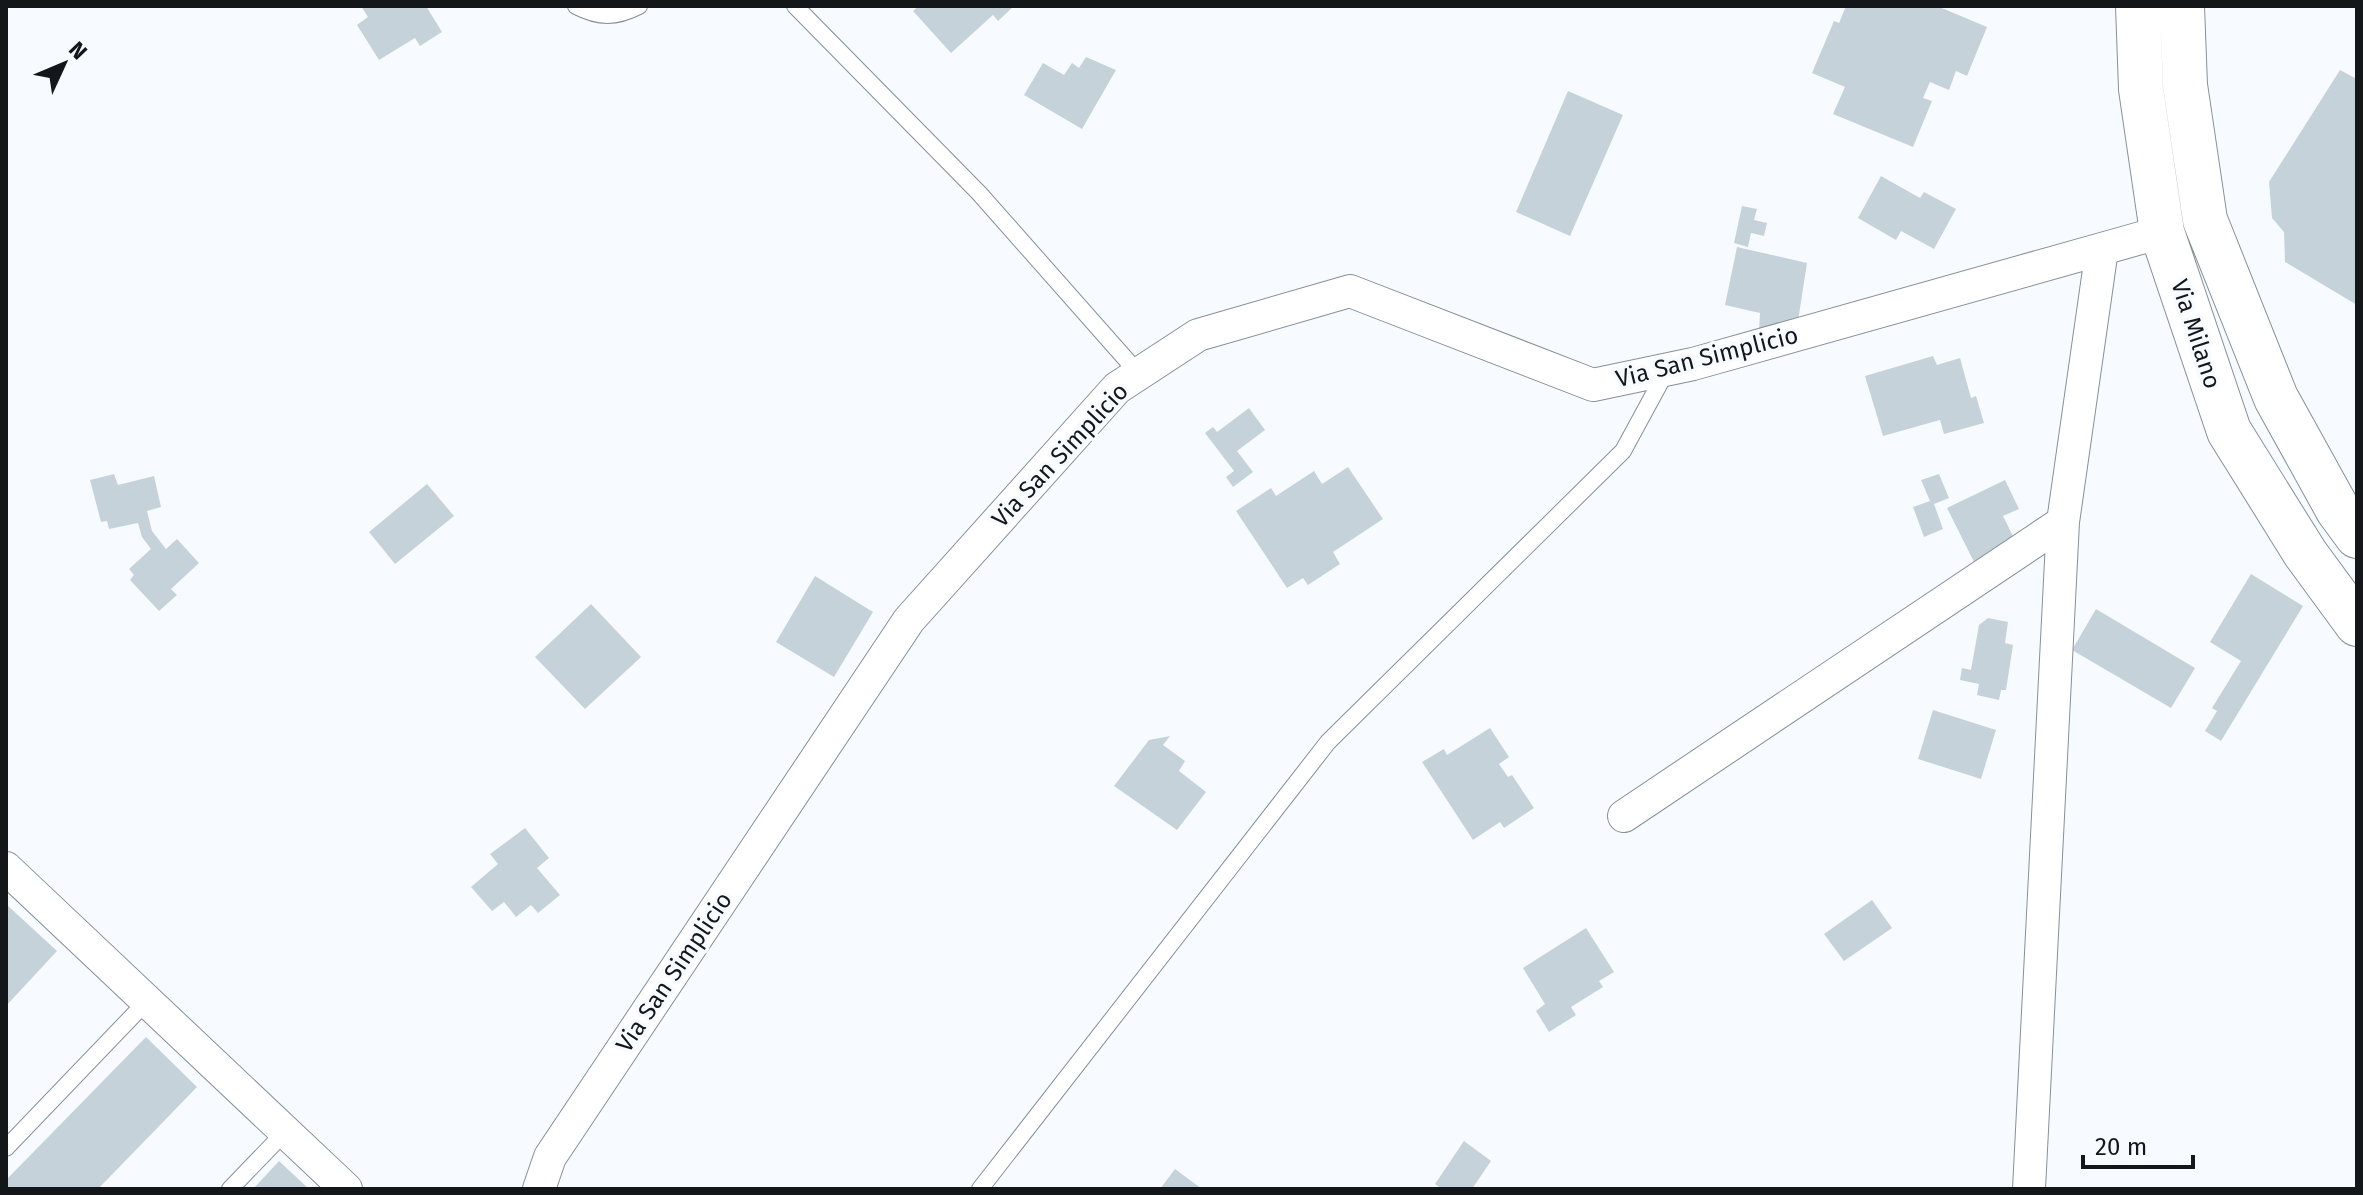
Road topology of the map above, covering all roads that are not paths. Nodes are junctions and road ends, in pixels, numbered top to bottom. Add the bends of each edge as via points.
1 (576, 6) edge
2 (639, 6) edge
3 (795, 6) edge
4 (2138, 6) edge
5 (2182, 6) edge
6 (2162, 232) junction
7 (2102, 249) junction
8 (1667, 370) junction
9 (1139, 374) junction
10 (2063, 522) junction
11 (2357, 536) edge
12 (2357, 624) edge
13 (1624, 816) dead end
14 (6, 868) edge
15 (147, 1001) junction
16 (285, 1132) junction
17 (6, 1148) edge
18 (230, 1189) edge
19 (346, 1189) edge
20 (539, 1189) edge
21 (980, 1189) edge
22 (2029, 1189) edge

1 - 2 lane via 591,14 619,17
3 - 9 lane via 979,193
4 - 6 main road, Via Milano via 2141,89
5 - 11 main road, Via Milano via 2185,85 2205,220 2276,398
6 - 7 street, Via San Simplicio
6 - 12 main road, Via Milano via 2229,431 2305,553
7 - 8 street, Via San Simplicio
7 - 10 street
8 - 9 street, Via San Simplicio via 1593,385 1350,291 1198,335
8 - 21 lane via 1623,451 1328,742
9 - 20 street, Via San Simplicio via 1117,388 909,620 550,1157
10 - 13 street
10 - 22 street
14 - 15 street
15 - 16 street
15 - 17 lane
16 - 18 lane
16 - 19 street

